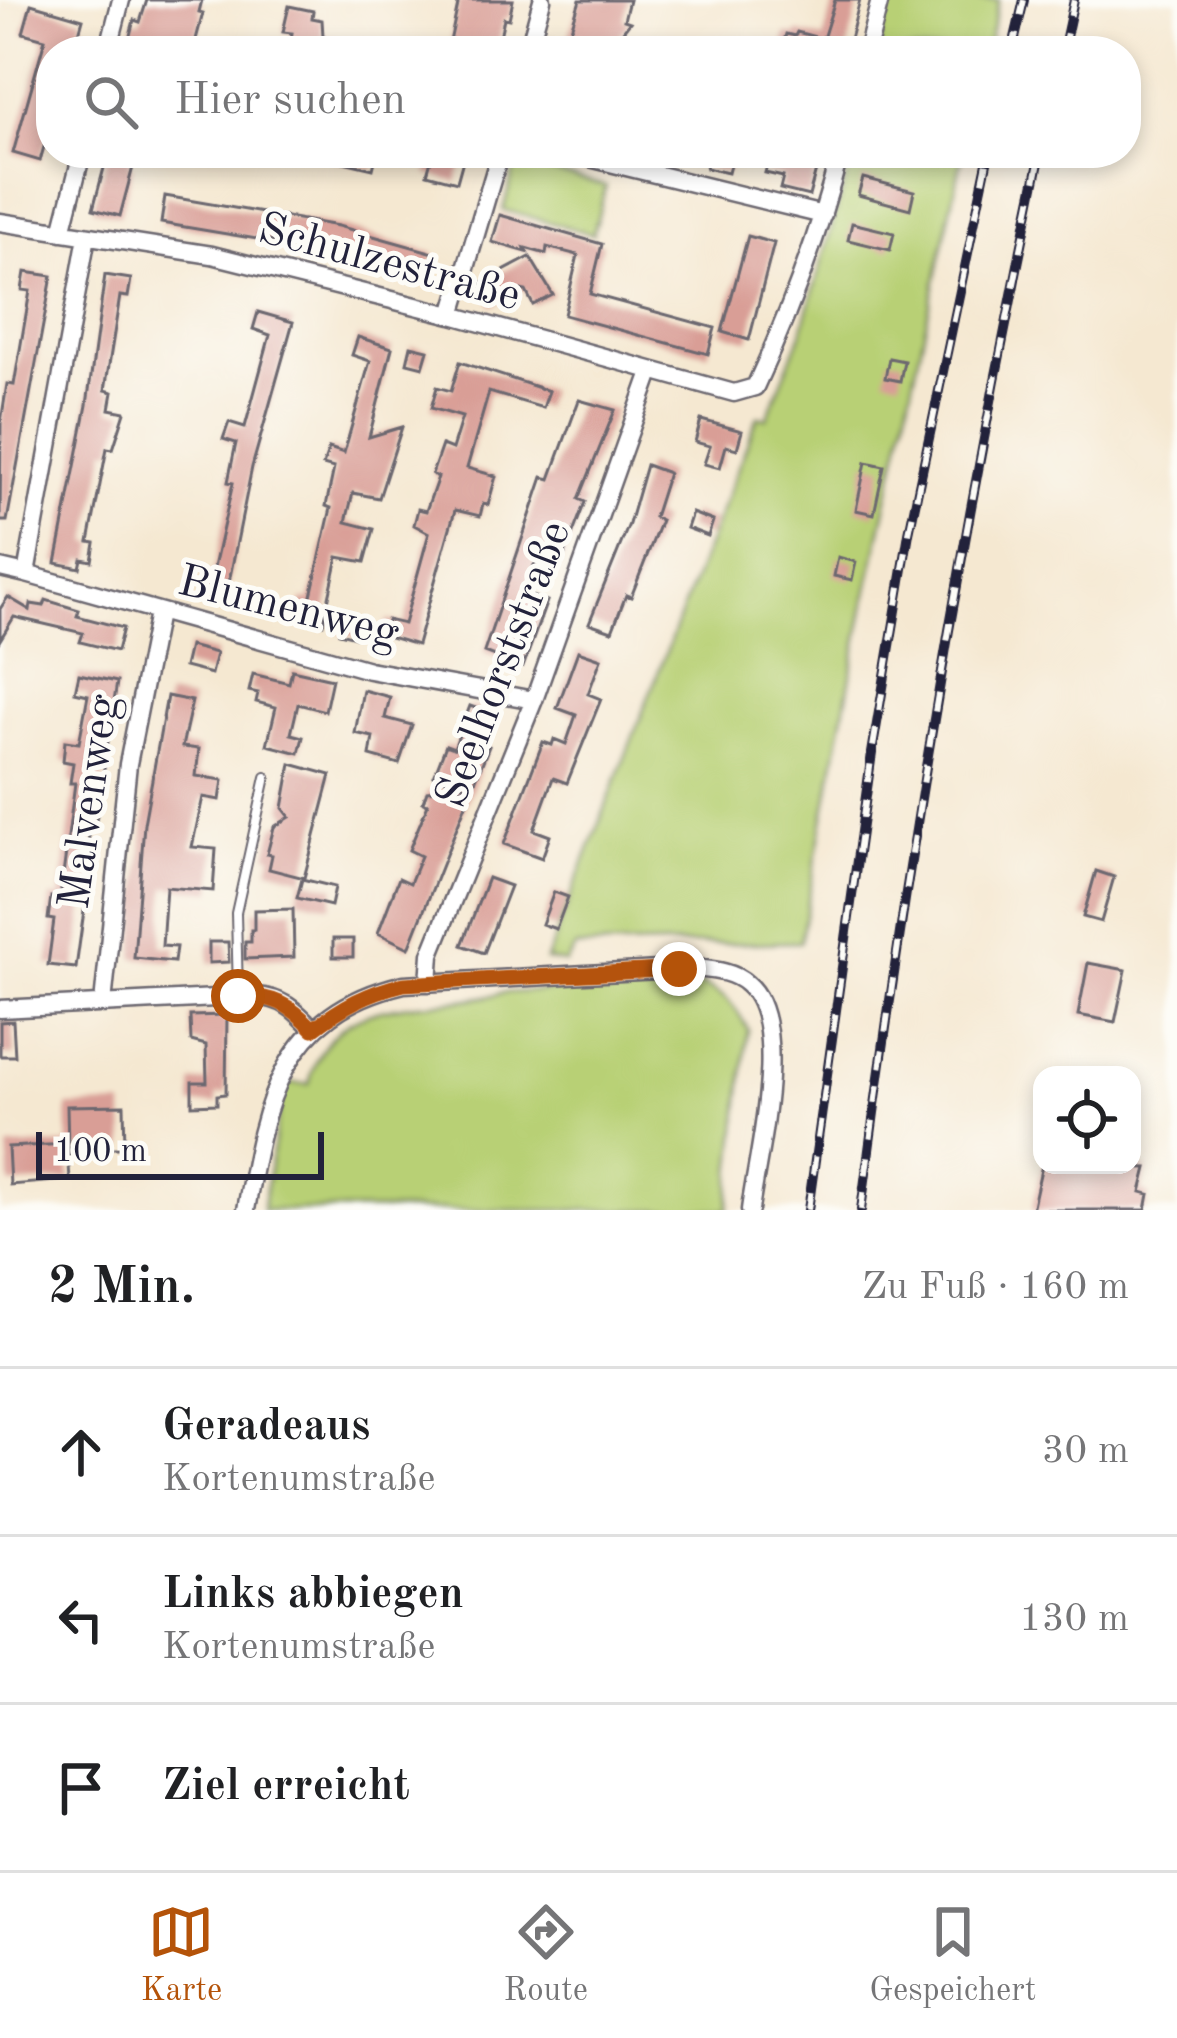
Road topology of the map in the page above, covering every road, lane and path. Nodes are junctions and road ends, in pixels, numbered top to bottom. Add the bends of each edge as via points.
1 (121, 0) edge
2 (542, 0) edge
3 (880, 0) edge
4 (112, 36) edge
5 (532, 36) edge
6 (870, 36) edge
7 (78, 168) edge
8 (496, 168) edge
9 (630, 168) edge
10 (836, 168) edge
11 (823, 215) junction
12 (0, 222) edge
13 (62, 232) junction
14 (87, 236) junction
15 (452, 315) junction
16 (651, 372) junction
17 (0, 568) edge
18 (26, 574) junction
19 (158, 613) junction
20 (534, 700) junction
21 (266, 776) dead end
22 (429, 983) junction
23 (238, 996) junction
24 (103, 1003) junction
25 (0, 1009) edge
26 (313, 1029) junction
27 (246, 1210) edge
28 (749, 1210) edge

1 - 4 street
2 - 5 street
3 - 6 street
7 - 13 street
8 - 15 street
9 - 11 street
10 - 11 street
11 - 16 street, Schulzestraße via 755,387 734,393
12 - 13 street, Schulzestraße
13 - 14 street, Schulzestraße
14 - 15 street, Schulzestraße via 212,255
14 - 18 street
15 - 16 street, Schulzestraße
16 - 20 street, Seelhorststraße
17 - 18 street, Blumenweg
18 - 19 street, Blumenweg
19 - 20 street, Blumenweg via 369,670
19 - 24 street, Malvenweg via 128,764
20 - 22 street, Seelhorststraße via 431,954
21 - 23 lane via 236,913
22 - 26 street via 367,993
22 - 28 street via 694,968 745,981 769,1019 770,1060
23 - 24 street
23 - 26 street via 276,998
24 - 25 street
26 - 27 street via 266,1108

